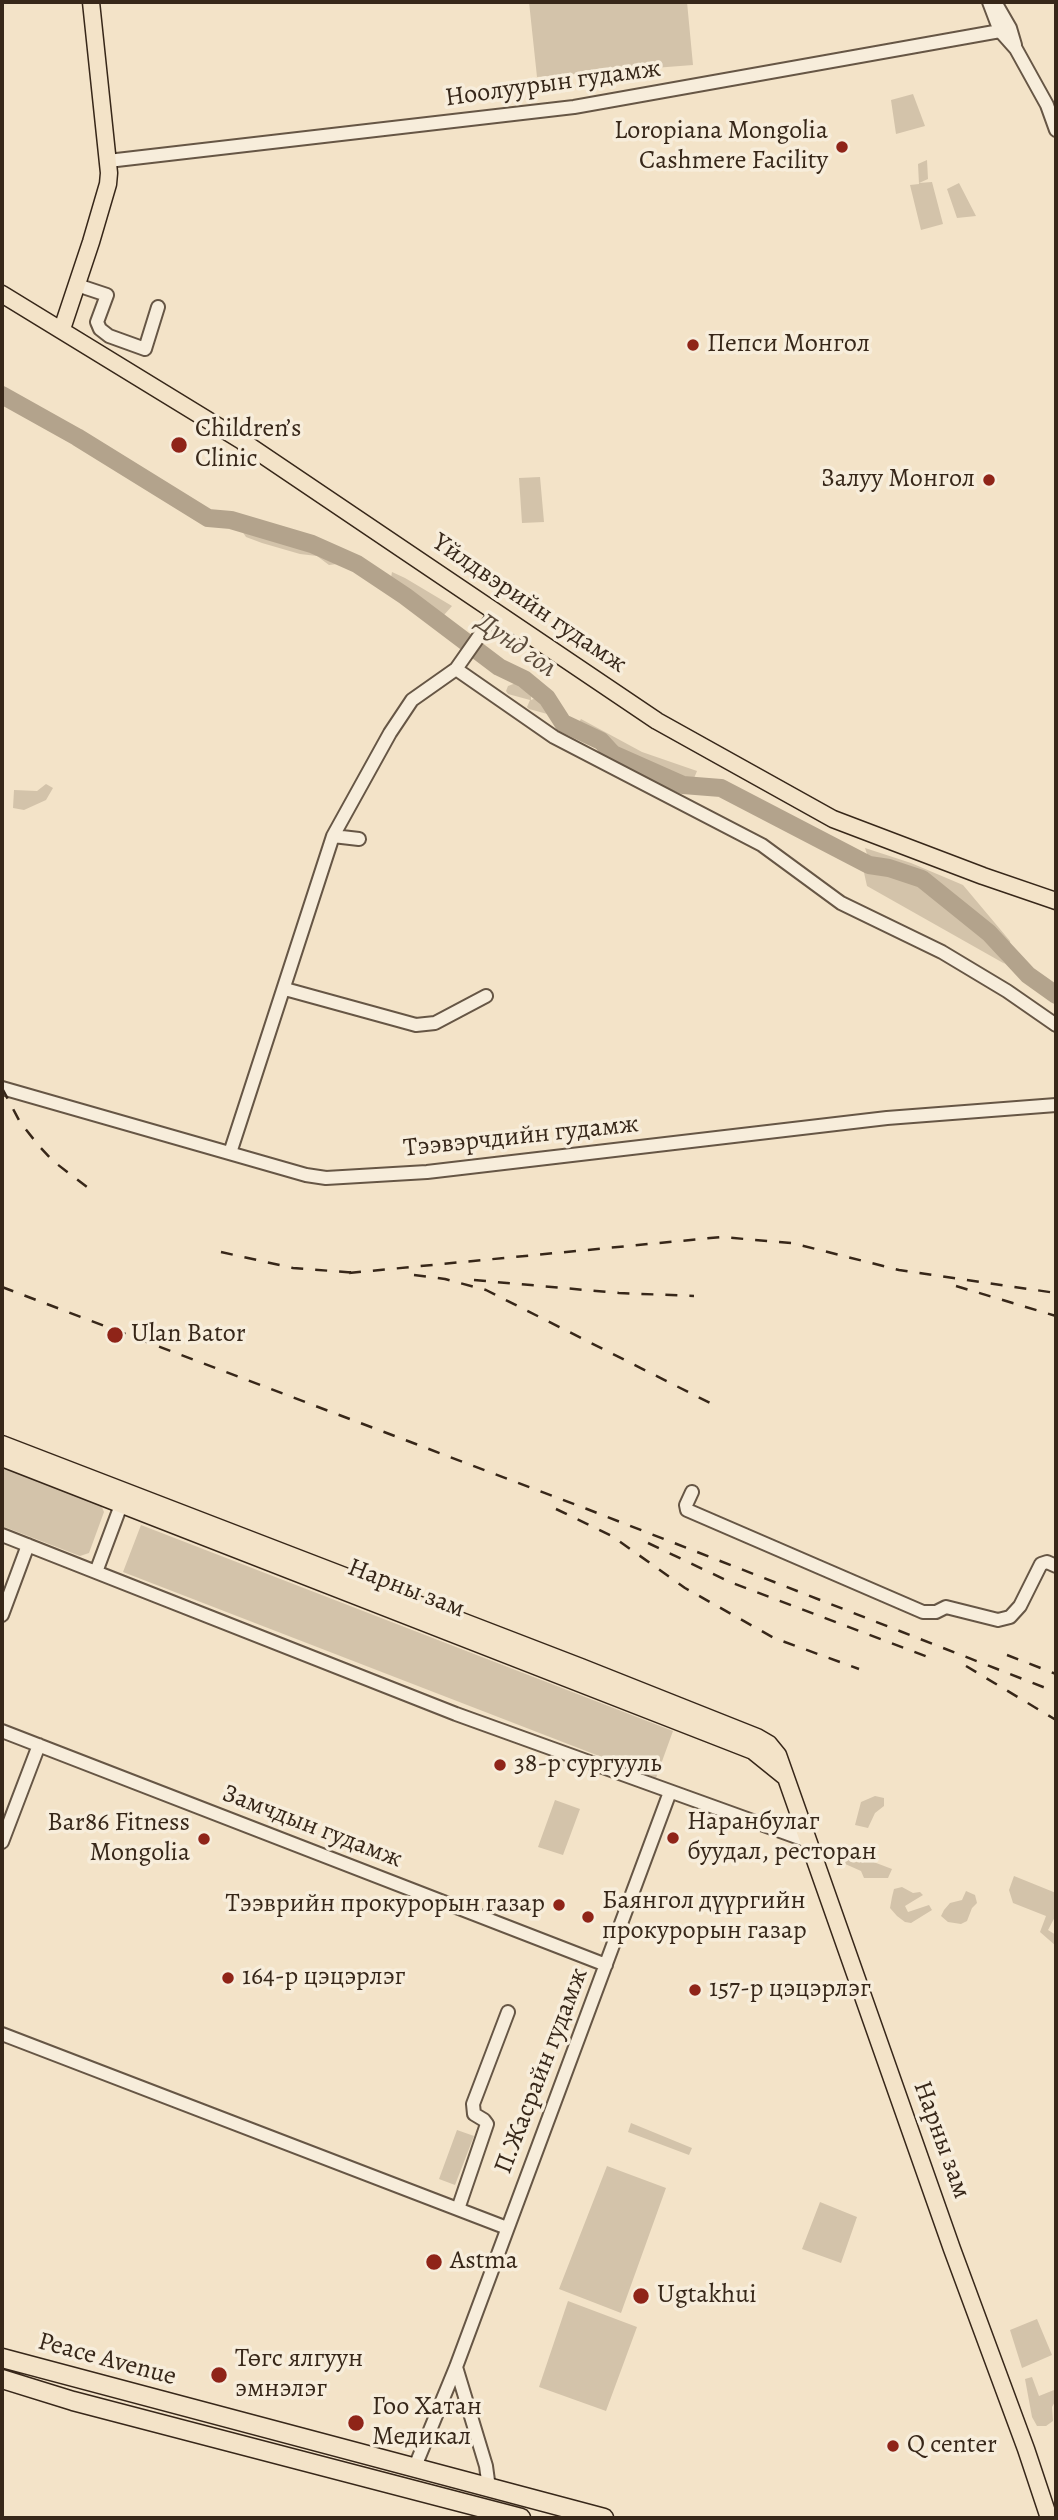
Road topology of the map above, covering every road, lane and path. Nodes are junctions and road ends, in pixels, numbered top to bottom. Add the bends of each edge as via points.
1 (91, 2) edge
2 (989, 2) edge
3 (995, 2) edge
4 (1000, 31) junction
5 (1016, 49) junction
6 (1056, 130) edge
7 (108, 161) junction
8 (77, 285) junction
9 (2, 294) edge
10 (158, 307) dead end
11 (62, 329) junction
12 (493, 617) junction
13 (459, 665) junction
14 (333, 836) junction
15 (359, 839) dead end
16 (1056, 901) edge
17 (285, 989) junction
18 (486, 996) dead end
19 (1056, 1026) edge
20 (2, 1088) edge
21 (1056, 1105) edge
22 (230, 1153) junction
23 (2, 1444) edge
24 (2, 1458) edge
25 (692, 1492) dead end
26 (124, 1498) junction
27 (2, 1535) edge
28 (28, 1545) junction
29 (1056, 1566) edge
30 (96, 1572) junction
31 (2, 1615) edge
32 (2, 1731) edge
33 (39, 1745) junction
34 (670, 1792) junction
35 (808, 1841) junction
36 (2, 1842) edge
37 (606, 1965) junction
38 (508, 2012) dead end
39 (2, 2034) edge
40 (458, 2209) junction
41 (507, 2228) junction
42 (2, 2358) edge
43 (457, 2367) junction
44 (2, 2379) edge
45 (414, 2469) junction
46 (489, 2488) junction
47 (489, 2514) edge
48 (522, 2518) edge
49 (604, 2518) edge
50 (1049, 2518) edge

1 - 7 main road
2 - 4 street
3 - 5 street
4 - 5 street
4 - 7 street, Ноолуурын гудамж via 574,107
5 - 6 street
7 - 8 main road via 108,184
8 - 10 street via 107,295 97,322 100,329 145,349
8 - 11 main road
9 - 11 main road, Yйлдвэрийн гудамж
11 - 12 main road, Yйлдвэрийн гудамж via 243,441
12 - 13 street
12 - 16 main road, Yйлдвэрийн гудамж via 657,721 832,819
13 - 14 street via 412,700
13 - 19 street via 554,737 762,845 841,903 942,952
14 - 15 street
14 - 17 street
17 - 18 street via 416,1026 435,1023
17 - 22 street
20 - 22 street, Тээвэрчдийн гудамж
21 - 22 street, Тээвэрчдийн гудамж via 887,1118 427,1172 333,1178
23 - 26 main road
24 - 26 main road, Нарны зам
25 - 29 street via 687,1510 923,1612 946,1608 998,1620 1010,1617 1041,1564
26 - 30 street
26 - 35 main road, Нарны зам via 757,1737 778,1755
27 - 28 street
28 - 30 street
28 - 31 street
30 - 34 street via 456,1714
32 - 33 street, Замчдын гудамж
33 - 36 street
33 - 37 street, Замчдын гудамж
34 - 35 street
34 - 37 street, П.Жасрайн гудамж
35 - 50 main road, Нарны зам
37 - 41 street, П.Жасрайн гудамж
38 - 40 street via 473,2104 474,2114 487,2124
39 - 40 street
40 - 41 street
41 - 43 street, П.Жасрайн гудамж
42 - 45 highway, Peace Avenue
43 - 45 street, П.Жасрайн гудамж
43 - 46 street
44 - 47 highway, Peace Avenue
45 - 46 highway, Peace Avenue
46 - 47 main road
46 - 49 highway, Peace Avenue
47 - 48 highway, Peace Avenue

